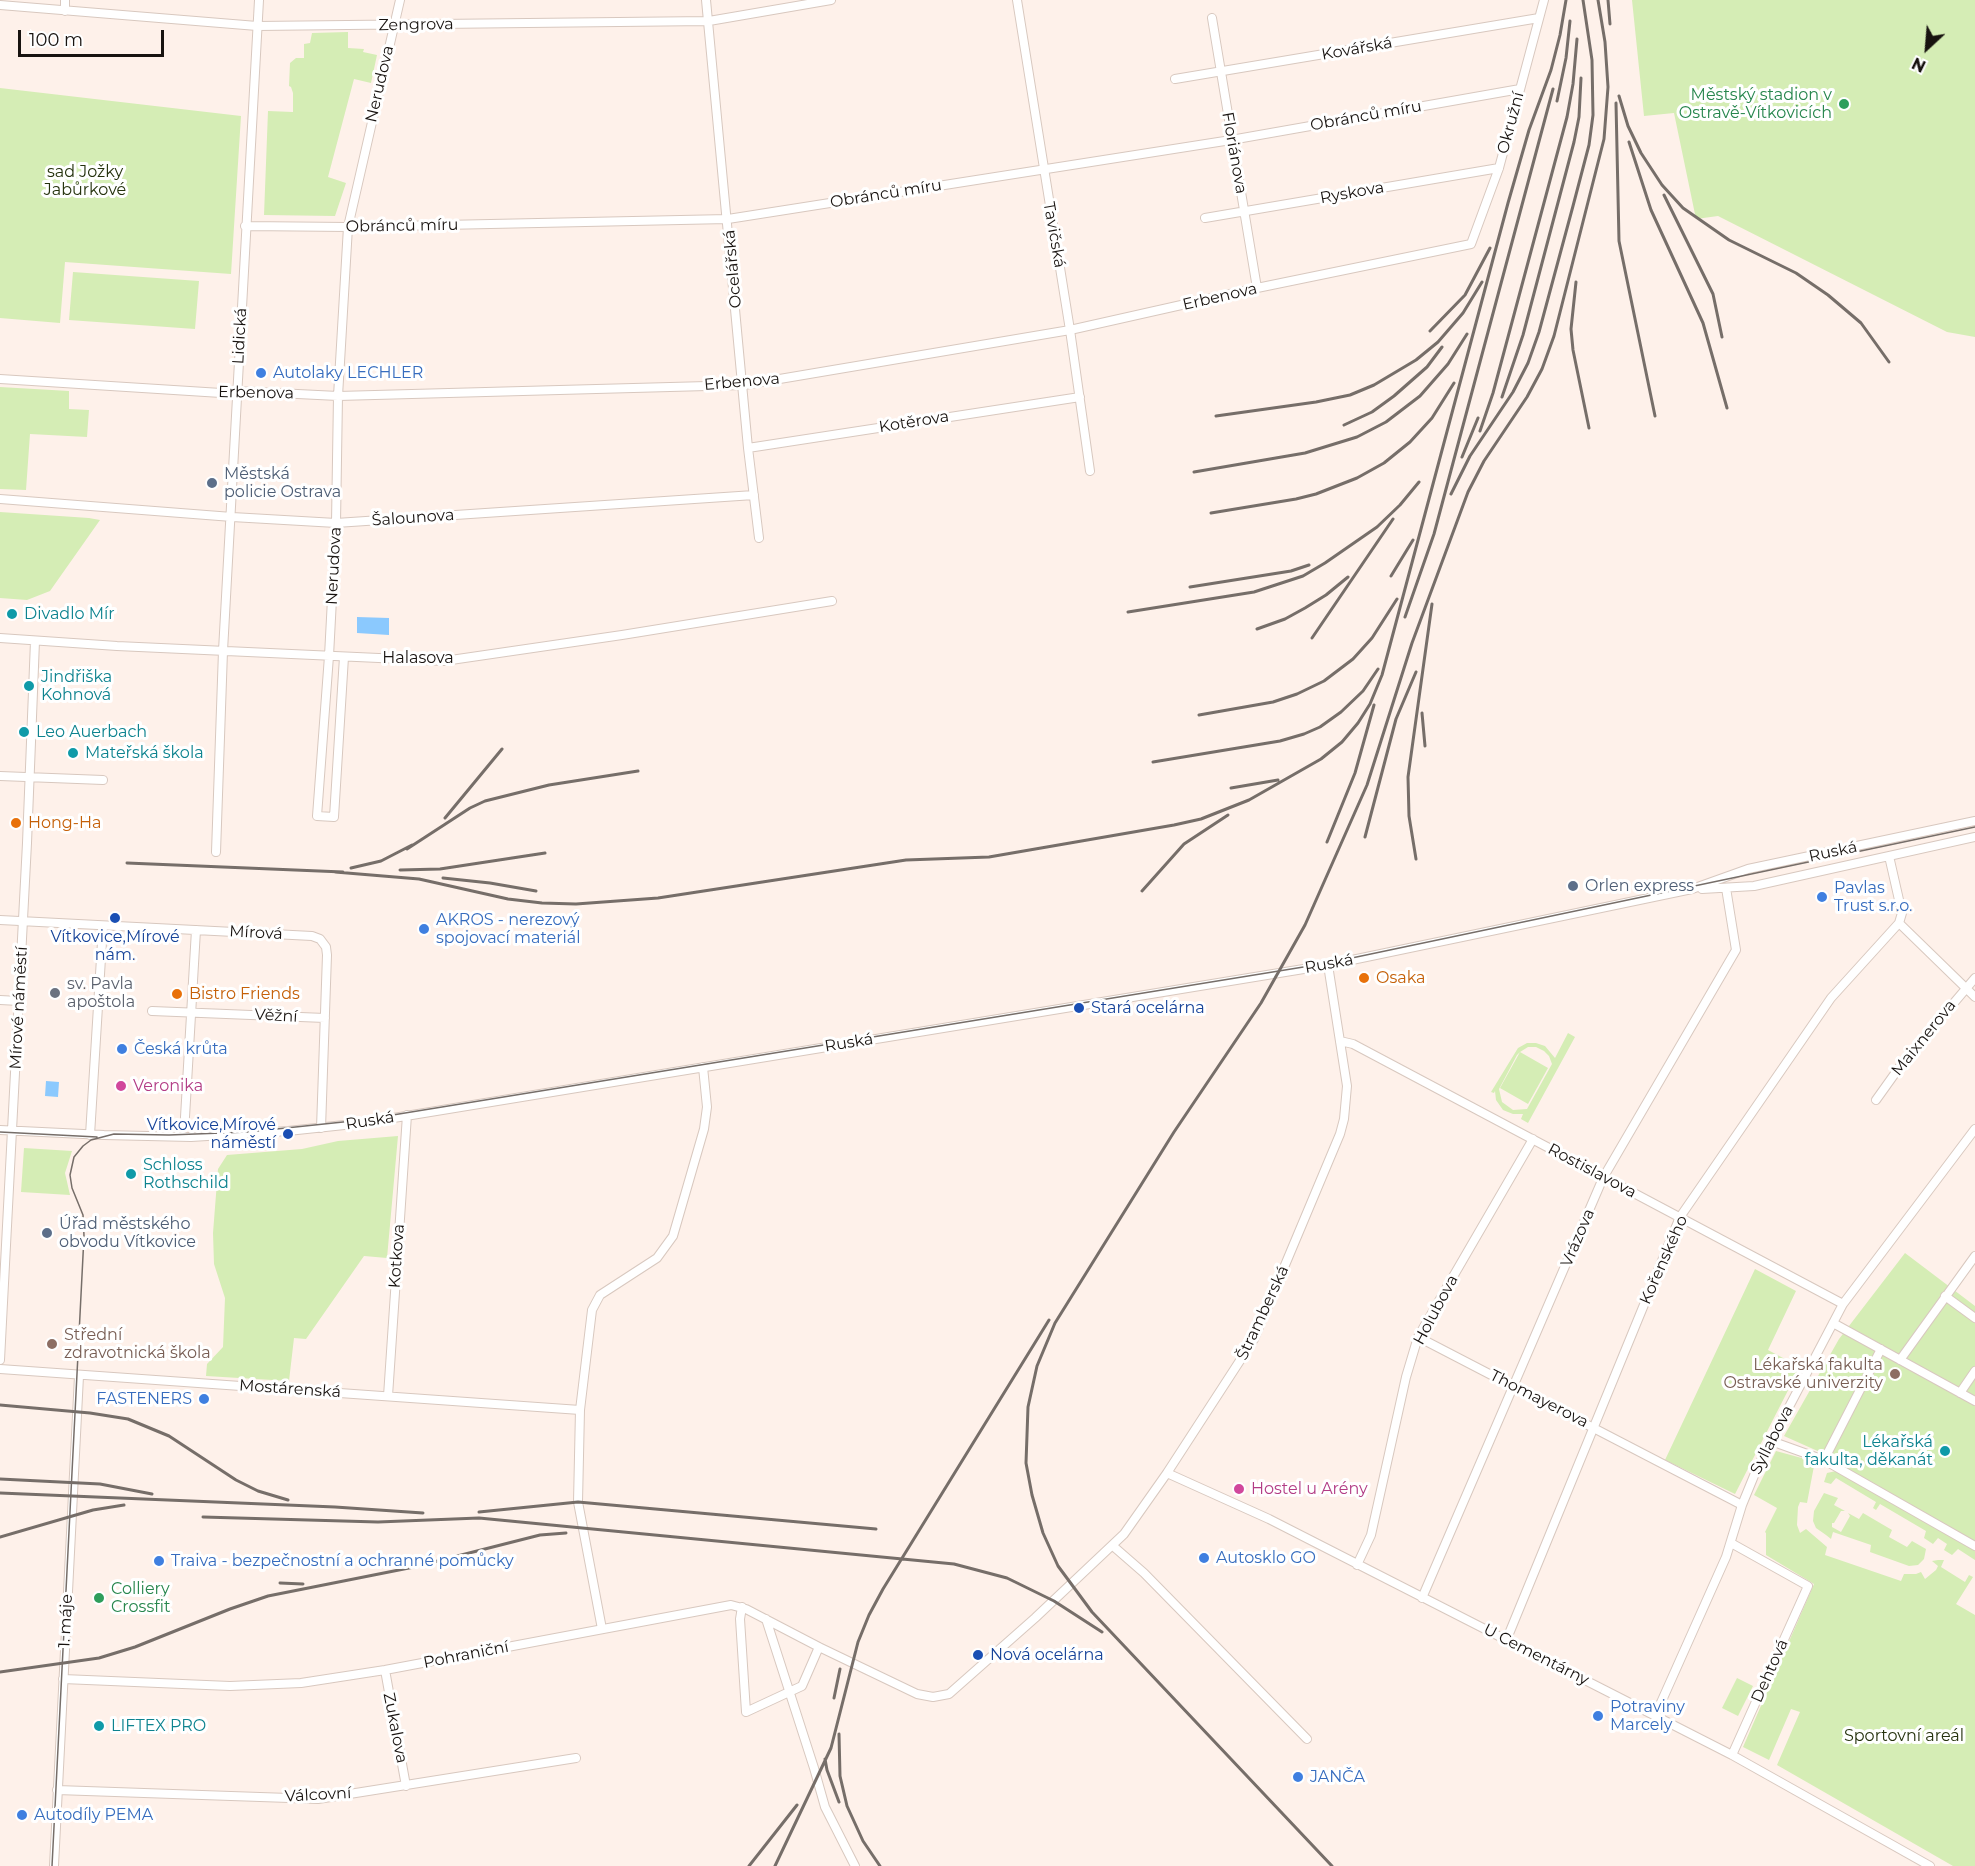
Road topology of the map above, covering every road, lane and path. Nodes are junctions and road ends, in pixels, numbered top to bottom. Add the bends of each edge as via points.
1 (65, 0) edge
2 (259, 0) edge
3 (400, 0) edge
4 (706, 0) edge
5 (831, 0) edge
6 (1017, 0) edge
7 (1544, 0) edge
8 (0, 5) edge
9 (64, 11) junction
10 (1212, 18) dead end
11 (1539, 18) junction
12 (709, 21) junction
13 (257, 26) junction
14 (393, 26) junction
15 (1220, 72) junction
16 (1175, 79) dead end
17 (1520, 89) junction
18 (1231, 140) junction
19 (1499, 168) junction
20 (1043, 170) junction
21 (1245, 211) junction
22 (1204, 218) dead end
23 (728, 219) junction
24 (245, 226) junction
25 (348, 227) junction
26 (1471, 244) joint
27 (1257, 288) junction
28 (1070, 330) junction
29 (0, 379) edge
30 (744, 385) junction
31 (237, 392) junction
32 (338, 396) junction
33 (1080, 397) junction
34 (748, 448) junction
35 (1090, 471) dead end
36 (754, 495) junction
37 (0, 499) edge
38 (232, 517) junction
39 (336, 523) junction
40 (759, 538) dead end
41 (832, 601) dead end
42 (0, 638) edge
43 (35, 641) junction
44 (223, 651) junction
45 (329, 656) junction
46 (344, 657) junction
47 (0, 776) edge
48 (30, 777) junction
49 (103, 780) dead end
50 (1975, 821) edge
51 (1975, 837) edge
52 (216, 852) dead end
53 (1889, 856) junction
54 (1726, 888) junction
55 (1692, 890) junction
56 (0, 920) edge
57 (23, 921) junction
58 (1899, 923) junction
59 (103, 926) junction
60 (196, 930) junction
61 (1328, 965) junction
62 (1975, 978) edge
63 (1965, 988) junction
64 (1975, 997) edge
65 (0, 1000) edge
66 (19, 1001) junction
67 (152, 1011) dead end
68 (192, 1012) junction
69 (325, 1018) junction
70 (1341, 1041) junction
71 (703, 1067) junction
72 (1876, 1100) dead end
73 (407, 1115) junction
74 (185, 1117) dead end
75 (321, 1128) junction
76 (1975, 1129) edge
77 (0, 1130) edge
78 (12, 1131) junction
79 (90, 1135) junction
80 (1533, 1139) junction
81 (1603, 1178) junction
82 (1680, 1217) junction
83 (1975, 1256) edge
84 (2, 1287) edge
85 (1945, 1296) junction
86 (1843, 1304) junction
87 (1975, 1318) edge
88 (1833, 1323) junction
89 (1418, 1337) junction
90 (1881, 1349) junction
91 (0, 1360) edge
92 (1900, 1360) junction
93 (0, 1369) edge
94 (1975, 1371) edge
95 (79, 1376) junction
96 (1514, 1387) junction
97 (1960, 1393) junction
98 (388, 1396) junction
99 (1975, 1401) edge
100 (580, 1410) junction
101 (1593, 1428) junction
102 (1771, 1441) junction
103 (1824, 1460) junction
104 (1167, 1473) junction
105 (1742, 1505) junction
106 (1731, 1544) junction
107 (1113, 1546) junction
108 (1975, 1546) edge
109 (1357, 1565) junction
110 (1422, 1598) junction
111 (742, 1607) junction
112 (766, 1619) junction
113 (602, 1629) junction
114 (1506, 1641) junction
115 (819, 1647) junction
116 (852, 1664) joint
117 (385, 1670) junction
118 (63, 1679) junction
119 (789, 1693) junction
120 (1655, 1716) junction
121 (1307, 1739) dead end
122 (1732, 1755) junction
123 (576, 1758) dead end
124 (406, 1786) junction
125 (57, 1790) junction
126 (54, 1866) edge
127 (855, 1866) edge
128 (1930, 1866) edge

1 - 9 street
2 - 13 street, Lidická
3 - 14 street, Nerudova
4 - 12 street, Ocelářská
5 - 12 street, Zengrova
6 - 20 street, Tavičská
7 - 11 street, Okružní
8 - 9 street, Zengrova
9 - 13 street, Zengrova
10 - 15 street, Floriánova
11 - 15 street, Kovářská
11 - 17 street, Okružní
12 - 14 street, Zengrova
12 - 23 street, Ocelářská
13 - 14 street, Zengrova
13 - 24 street, Lidická
14 - 25 street, Nerudova
15 - 16 street, Kovářská
15 - 18 street, Floriánova
17 - 18 street, Obránců míru
17 - 19 street, Okružní
18 - 20 street, Obránců míru
18 - 21 street, Floriánova
19 - 21 street, Ryskova
19 - 26 street, Okružní
20 - 23 street, Obránců míru
20 - 28 street, Tavičská
21 - 22 street, Ryskova
21 - 27 street, Floriánova
23 - 25 street, Obránců míru
23 - 30 street, Ocelářská
24 - 25 street, Obránců míru
24 - 31 street, Lidická
25 - 32 street, Nerudova
26 - 27 street, Erbenova
27 - 28 street, Erbenova
28 - 30 street, Erbenova
28 - 33 street, Tavičská
29 - 31 street, Erbenova
30 - 32 street, Erbenova
30 - 34 street, Ocelářská
31 - 32 street, Erbenova
31 - 38 street, Lidická
32 - 39 street, Nerudova
33 - 34 street, Kotěrova
33 - 35 street, Tavičská
34 - 36 street, Ocelářská
36 - 39 street, Šalounova
36 - 40 street, Ocelářská
37 - 38 street, Šalounova
38 - 39 street, Šalounova
38 - 44 street, Lidická
39 - 45 street, Nerudova
41 - 46 street, Halasova via 444,661
42 - 43 street, Halasova
43 - 44 street, Halasova
43 - 48 street, Mírové náměstí
44 - 45 street, Halasova
44 - 52 street, Lidická
45 - 46 street, Halasova
45 - 46 street, Nerudova via 317,816 334,817
47 - 48 street
48 - 49 street
48 - 57 street, Mírové náměstí
50 - 55 street, Ruská via 1748,869
51 - 53 street, Ruská
53 - 54 street, Ruská via 1754,886
53 - 58 street via 1902,914
54 - 55 street, Ruská
54 - 81 street, Vrázova via 1737,950
55 - 61 street, Ruská
56 - 57 street, Mírová
57 - 59 street, Mírová
57 - 66 street, Mírové náměstí
58 - 63 street
58 - 82 street, Kořenského via 1831,998
59 - 60 street, Mírová
59 - 79 street
60 - 68 street
60 - 69 street, Mírová via 320,939 327,950
61 - 70 street, Štramberská
61 - 71 street, Ruská
62 - 63 street, Maixnerova
63 - 64 street
63 - 72 street, Maixnerova
65 - 66 street
66 - 78 street, Mírové náměstí
67 - 68 street, Věžní
68 - 69 street, Věžní
68 - 74 street
69 - 75 street, Mírová
70 - 80 street, Rostislavova
70 - 104 street, Štramberská via 1347,1096 1340,1134 1254,1339
71 - 73 street, Ruská
71 - 100 street via 707,1107 704,1129 673,1236 657,1258 600,1295 592,1310
73 - 75 street, Ruská
73 - 98 street, Kotkova
75 - 79 street, Ruská via 226,1136
76 - 86 street, Syllabova
77 - 78 street, Ruská
78 - 79 street, Ruská
78 - 84 street, Mírové náměstí
80 - 81 street, Rostislavova
80 - 89 street, Holubova
81 - 82 street, Rostislavova
81 - 96 street, Vrázova
82 - 86 street, Rostislavova
82 - 101 street, Kořenského
83 - 85 street
84 - 91 street, Mírové náměstí
85 - 87 street
85 - 92 street
86 - 88 street, Syllabova
88 - 90 street
88 - 102 street, Syllabova
89 - 96 street, Thomayerova
89 - 109 street, Holubova via 1371,1535
90 - 92 street
90 - 103 street
92 - 97 street
93 - 95 street, Mostárenská
94 - 97 street
95 - 98 street, Mostárenská
95 - 118 street, 1. máje
96 - 101 street, Thomayerova
96 - 110 street, Vrázova
97 - 99 street
98 - 100 street, Mostárenská
100 - 113 street via 578,1502
101 - 105 street, Thomayerova
101 - 114 street, Kořenského
102 - 103 street
102 - 105 street, Syllabova
103 - 108 street
104 - 107 street, Štramberská
104 - 109 street, U Cementárny via 1253,1511
105 - 106 street, Syllabova
106 - 120 street, Syllabova
106 - 122 street, Dehtová via 1808,1586
107 - 116 street, Štramberská via 945,1695 922,1696
107 - 121 street via 1158,1586
109 - 110 street, U Cementárny
110 - 114 street, U Cementárny
111 - 112 street, Pohraniční
111 - 113 street, Pohraniční via 727,1606
111 - 119 street via 746,1712
112 - 115 street, Pohraniční
112 - 119 street
113 - 117 street, Pohraniční
114 - 120 street, U Cementárny
115 - 116 street, Pohraniční
115 - 119 street via 802,1686
117 - 118 street, Pohraniční via 277,1685
117 - 124 street, Zukalova
118 - 125 street, 1. máje
119 - 127 street via 825,1807
120 - 122 street, U Cementárny
122 - 128 street, U Cementárny
123 - 124 street, Válcovní
124 - 125 street, Válcovní via 311,1799
125 - 126 street, 1. máje

